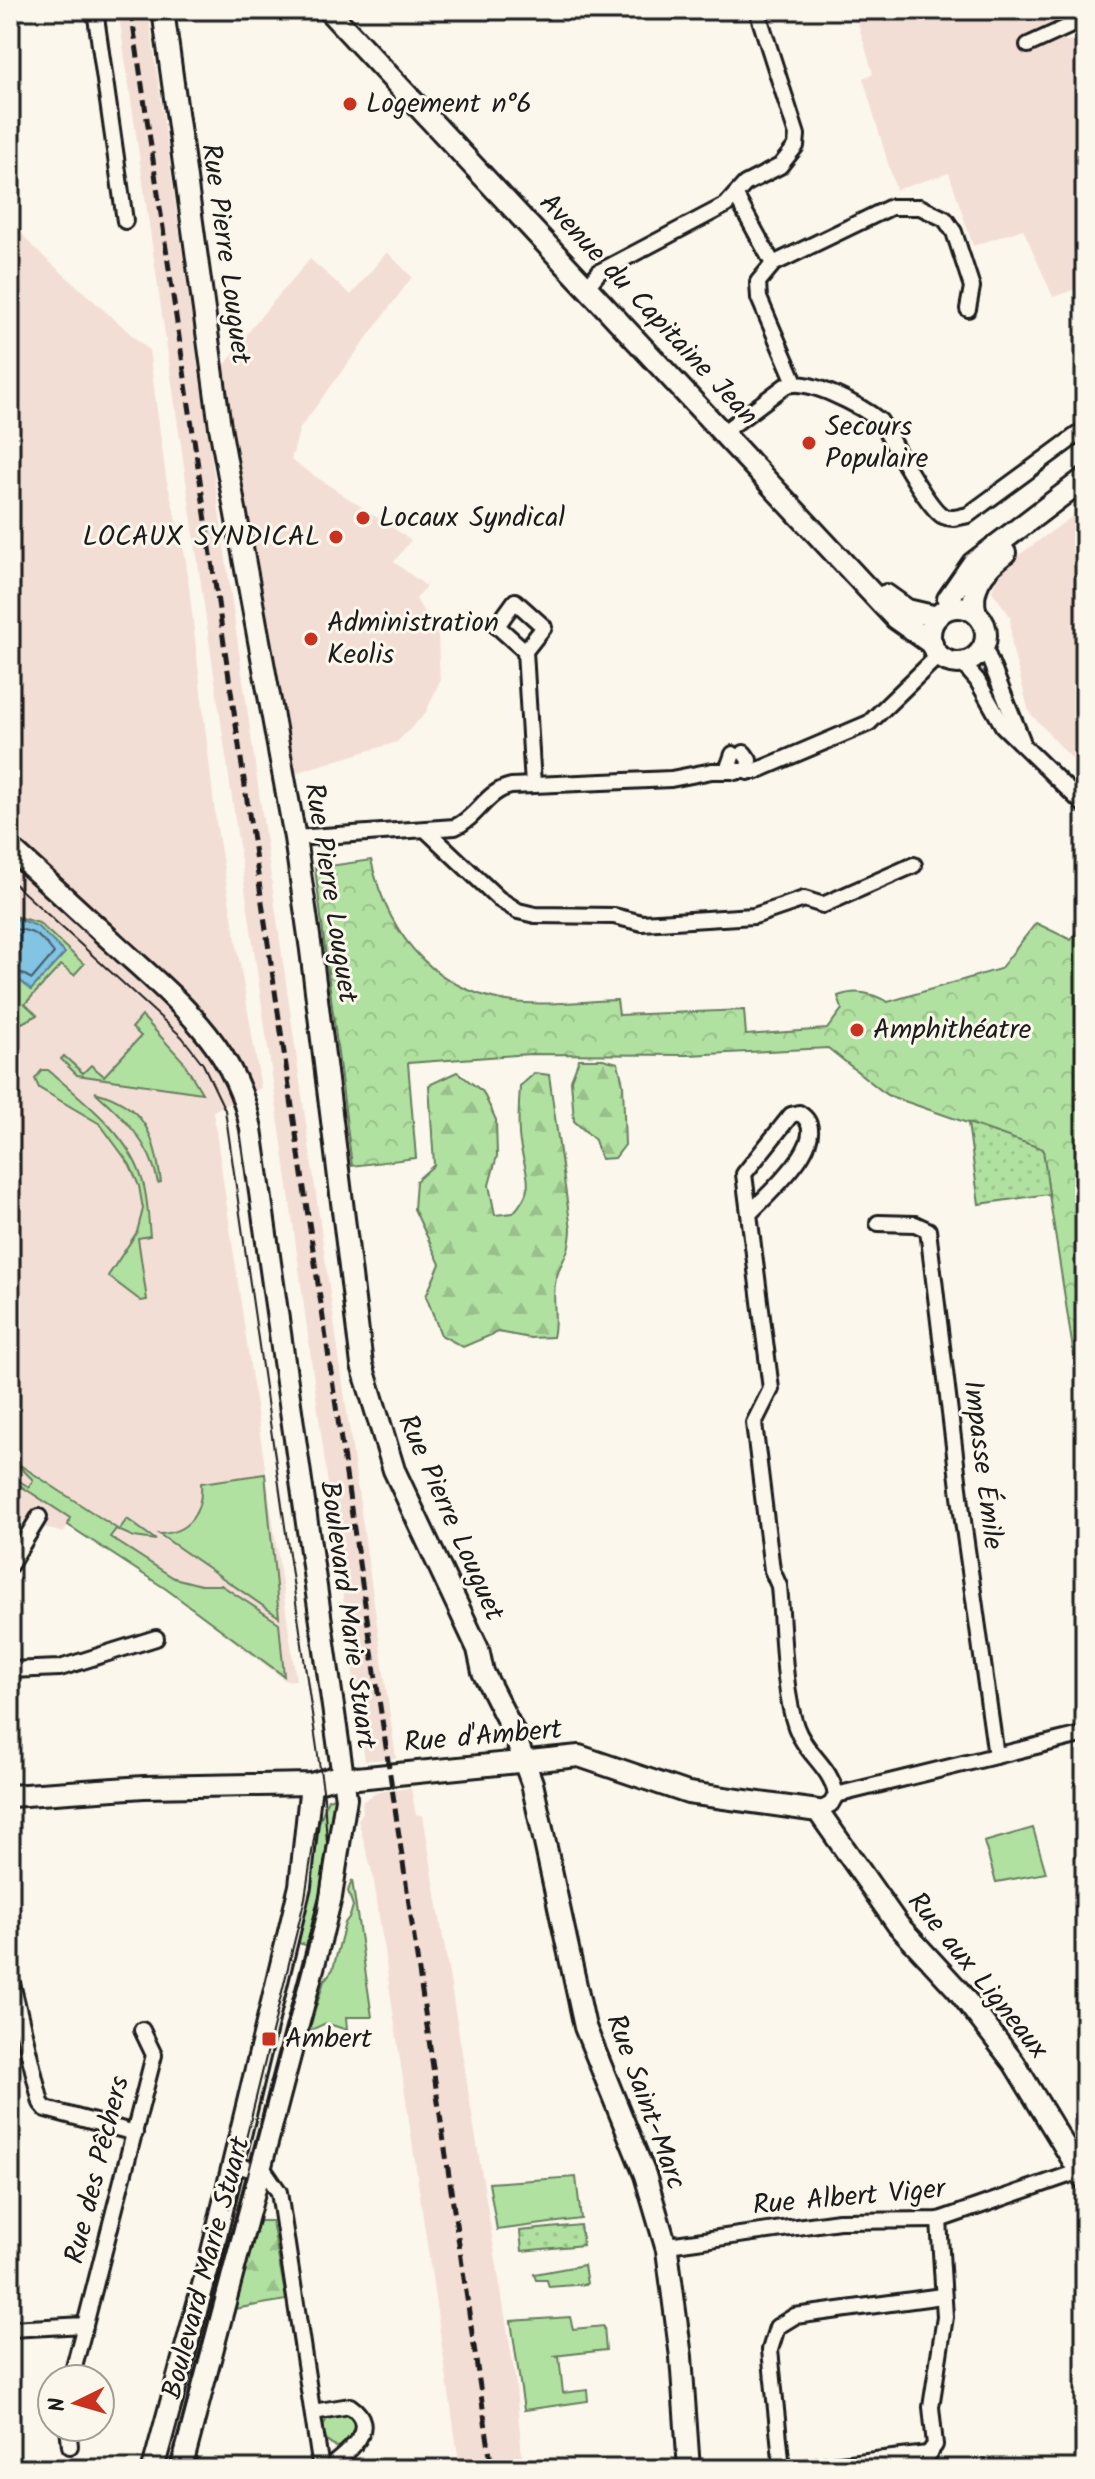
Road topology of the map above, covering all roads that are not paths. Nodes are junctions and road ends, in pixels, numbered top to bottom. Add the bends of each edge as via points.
1 (95, 10) edge
2 (163, 10) edge
3 (328, 10) edge
4 (340, 10) edge
5 (757, 10) edge
6 (1085, 19) edge
7 (1028, 45) dead end
8 (736, 196) junction
9 (125, 221) dead end
10 (773, 264) junction
11 (591, 283) junction
12 (968, 309) dead end
13 (795, 382) junction
14 (728, 428) junction
15 (1085, 429) edge
16 (1085, 478) edge
17 (1085, 493) edge
18 (943, 612) junction
19 (976, 613) junction
20 (984, 646) junction
21 (936, 649) junction
22 (525, 651) dead end
23 (961, 662) junction
24 (1023, 744) junction
25 (738, 754) dead end
26 (742, 772) junction
27 (533, 785) junction
28 (1085, 806) edge
29 (426, 830) junction
30 (295, 838) junction
31 (10, 848) edge
32 (914, 865) dead end
33 (749, 1214) junction
34 (878, 1223) dead end
35 (39, 1517) dead end
36 (10, 1565) edge
37 (156, 1638) dead end
38 (10, 1670) edge
39 (1085, 1734) edge
40 (996, 1756) junction
41 (521, 1760) junction
42 (342, 1775) junction
43 (311, 1784) junction
44 (836, 1795) junction
45 (10, 1796) edge
46 (818, 1811) junction
47 (10, 1975) edge
48 (142, 2030) dead end
49 (135, 2133) junction
50 (231, 2164) junction
51 (1081, 2164) edge
52 (260, 2172) junction
53 (939, 2220) junction
54 (667, 2250) junction
55 (942, 2296) junction
56 (85, 2325) junction
57 (10, 2329) edge
58 (75, 2363) edge
59 (313, 2412) junction
60 (70, 2443) edge
61 (70, 2446) dead end
62 (153, 2469) edge
63 (181, 2469) edge
64 (324, 2469) edge
65 (689, 2469) edge
66 (782, 2469) edge
67 (796, 2469) edge

1 - 9 street
2 - 30 main road, Rue Pierre Louguet via 220,427
3 - 11 main road, Avenue du Capitaine Jean
4 - 11 main road, Avenue du Capitaine Jean
5 - 8 street via 796,146 780,166 745,184
6 - 7 street
8 - 10 street
8 - 11 street via 599,272
10 - 12 street via 891,207 920,207 945,219 954,232 972,287
10 - 13 street via 756,290
11 - 14 main road, Avenue du Capitaine Jean
13 - 14 street
13 - 15 street via 880,421 933,506 946,517 968,515
14 - 18 main road, Avenue du Capitaine Jean via 892,601 907,610
14 - 21 main road, Avenue du Capitaine Jean via 895,618
16 - 18 main road via 973,563
17 - 19 main road via 985,570 972,601
18 - 19 main road via 968,608
18 - 21 main road via 931,630
19 - 20 main road via 985,628
20 - 23 main road
20 - 24 street
21 - 23 main road
21 - 26 street via 880,714 784,759
22 - 27 street
23 - 24 street via 1003,726
24 - 28 street
25 - 26 street via 729,765
26 - 27 street
27 - 29 street via 501,788 463,824
29 - 30 street
29 - 32 street via 518,911 614,916 642,923 754,916 804,899 823,905
30 - 41 main road, Rue Pierre Louguet via 362,1365 394,1470 478,1649
31 - 42 main road, Boulevard Marie Stuart via 204,1026 241,1088
33 - 33 street via 744,1174 791,1115 799,1113 811,1130 809,1148
33 - 44 street via 771,1389 754,1423 792,1715 806,1746 826,1766
34 - 40 street, Impasse Émile via 915,1224 928,1230
35 - 36 street
37 - 38 street via 60,1668
39 - 40 street
40 - 44 street
41 - 42 main road, Rue d'Ambert via 357,1778
41 - 46 main road, Rue d'Ambert via 579,1756 688,1793
41 - 54 main road, Rue Saint-Marc via 532,1783 585,2027 645,2175
42 - 43 main road, Rue d'Ambert
42 - 52 main road, Boulevard Marie Stuart via 346,1798 331,1897
43 - 45 main road, Rue d'Ambert
43 - 50 main road, Boulevard Marie Stuart via 300,1886
44 - 46 street
46 - 51 main road, Rue aux Ligneaux via 898,1925 958,1990 1014,2063
47 - 49 street via 41,2103 46,2109
48 - 49 street, Rue des Pêchers via 154,2055
49 - 56 street, Rue des Pêchers
50 - 52 street
50 - 62 main road, Boulevard Marie Stuart via 208,2271
51 - 53 street, Rue Albert Viger
52 - 59 street via 274,2179 279,2192
52 - 63 main road, Boulevard Marie Stuart
53 - 54 street, Rue Albert Viger via 839,2221 675,2244
53 - 55 street
54 - 65 main road, Rue Saint-Marc
55 - 66 street via 795,2316 777,2327 770,2350
55 - 67 street via 945,2317 931,2407 935,2445 928,2454
56 - 57 street
56 - 58 street, Rue des Pêchers
59 - 64 street
59 - 64 street via 350,2406 360,2413 363,2424 357,2443
60 - 61 street

